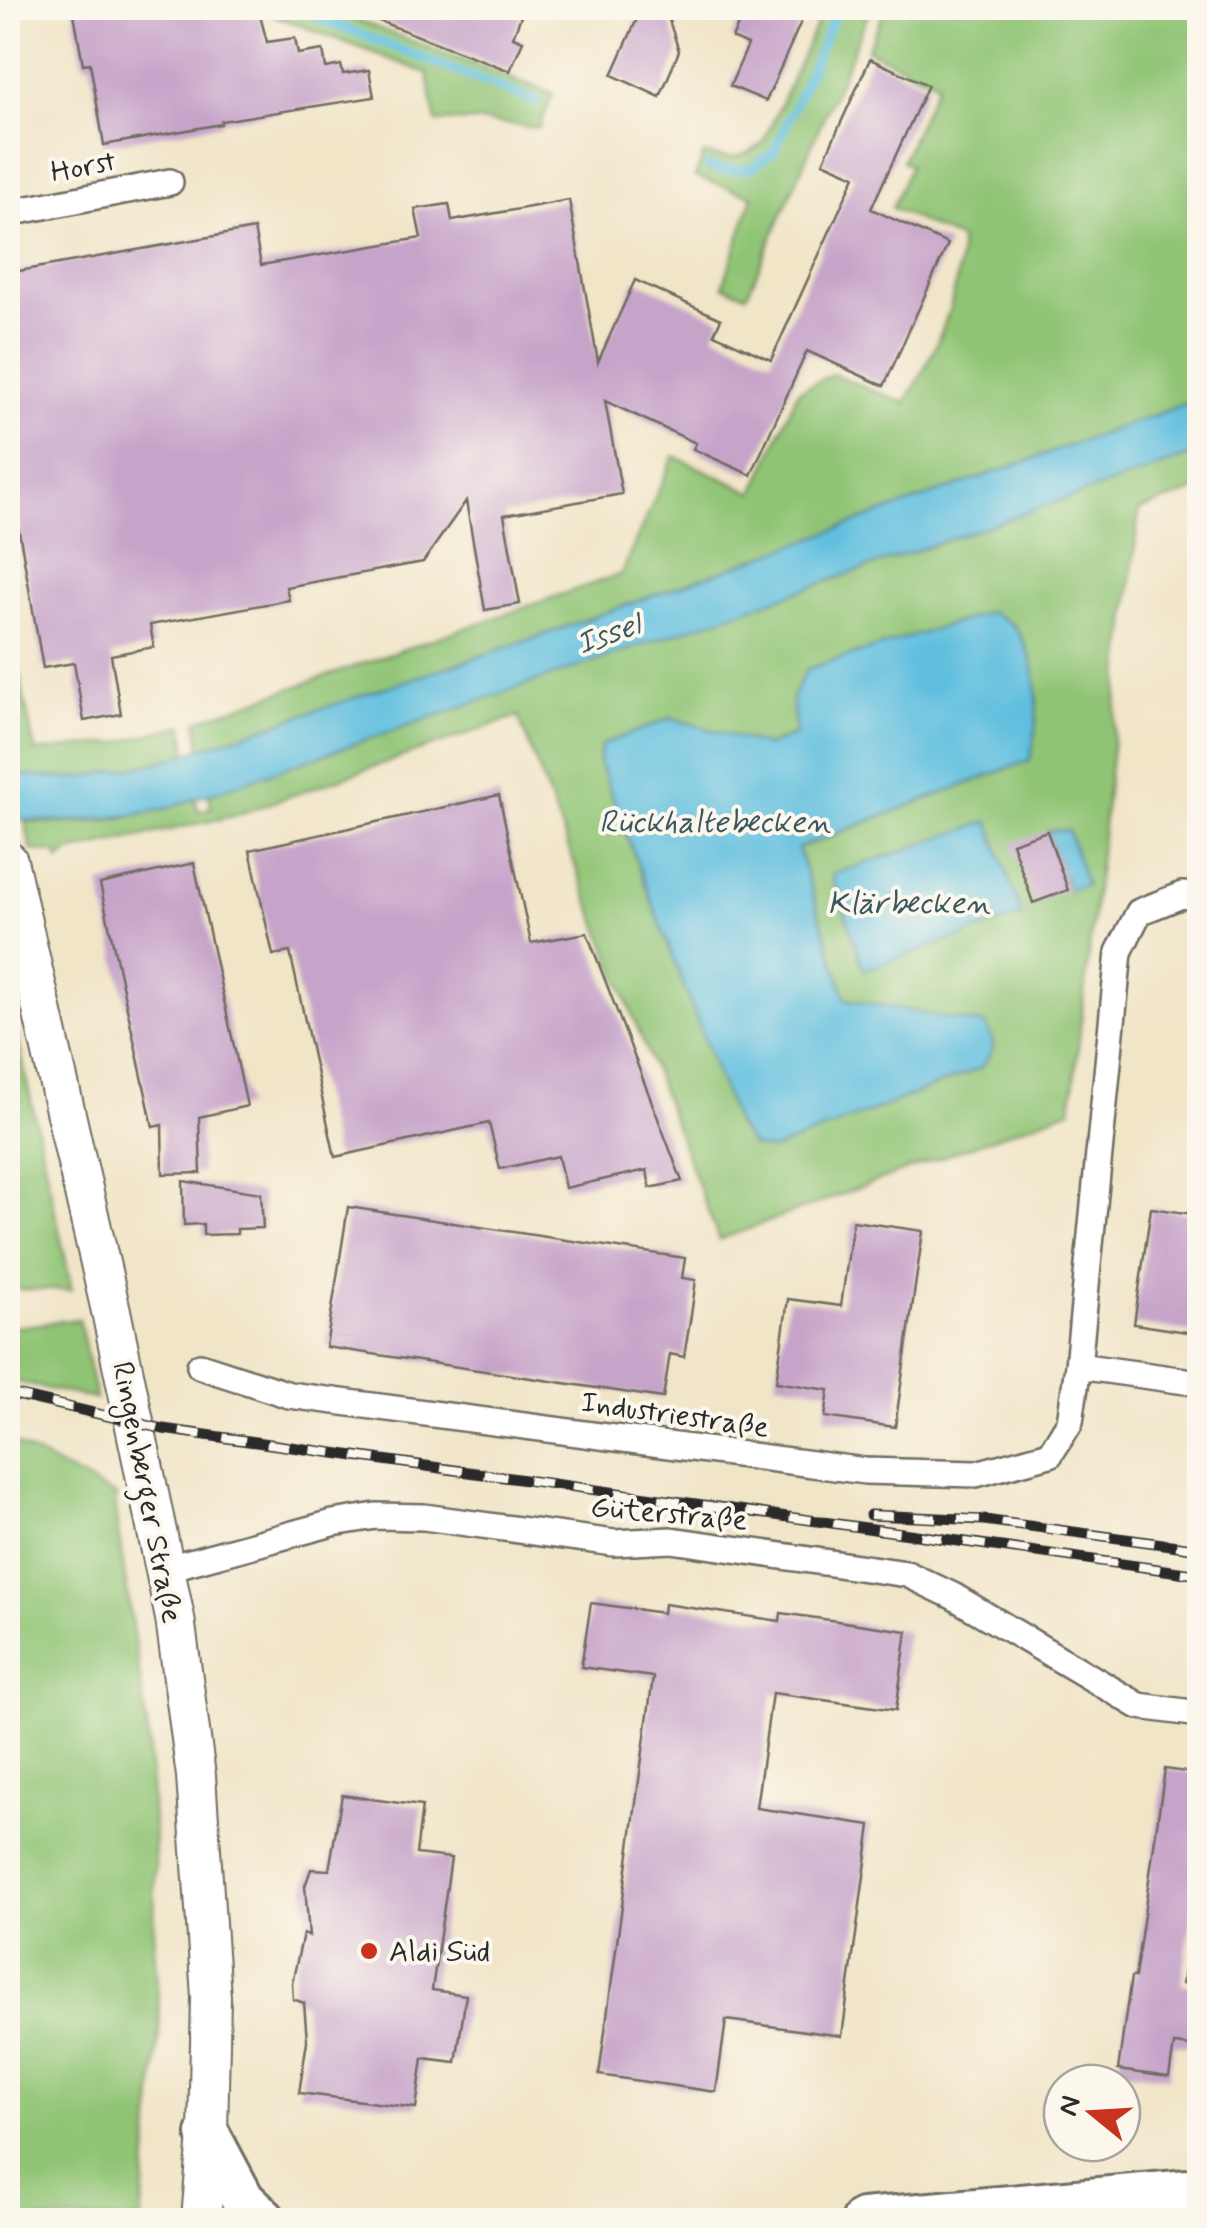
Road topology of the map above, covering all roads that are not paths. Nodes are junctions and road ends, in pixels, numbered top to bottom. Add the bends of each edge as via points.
1 (170, 182) dead end
2 (8, 213) edge
3 (8, 861) edge
4 (1200, 898) edge
5 (200, 1366) dead end
6 (1078, 1366) junction
7 (1200, 1382) edge
8 (164, 1568) junction
9 (1200, 1714) edge
10 (208, 2134) junction
11 (1200, 2190) edge
12 (202, 2220) edge
13 (264, 2220) edge
14 (864, 2220) edge

1 - 2 street, Horst
3 - 8 main road, Ringenberger Straße
4 - 6 street, Industriestraße via 1182,895 1139,912 1120,952
5 - 6 street, Industriestraße via 288,1395 864,1471 976,1474 1050,1454 1070,1422
6 - 7 street
8 - 9 street, Güterstraße via 376,1516 614,1543 671,1540 907,1574 1138,1706
8 - 10 main road, Ringenberger Straße via 196,1776 211,1997
10 - 12 main road, Ringenberger Straße
10 - 13 main road, Ringenberger Straße via 243,2200
11 - 14 main road

